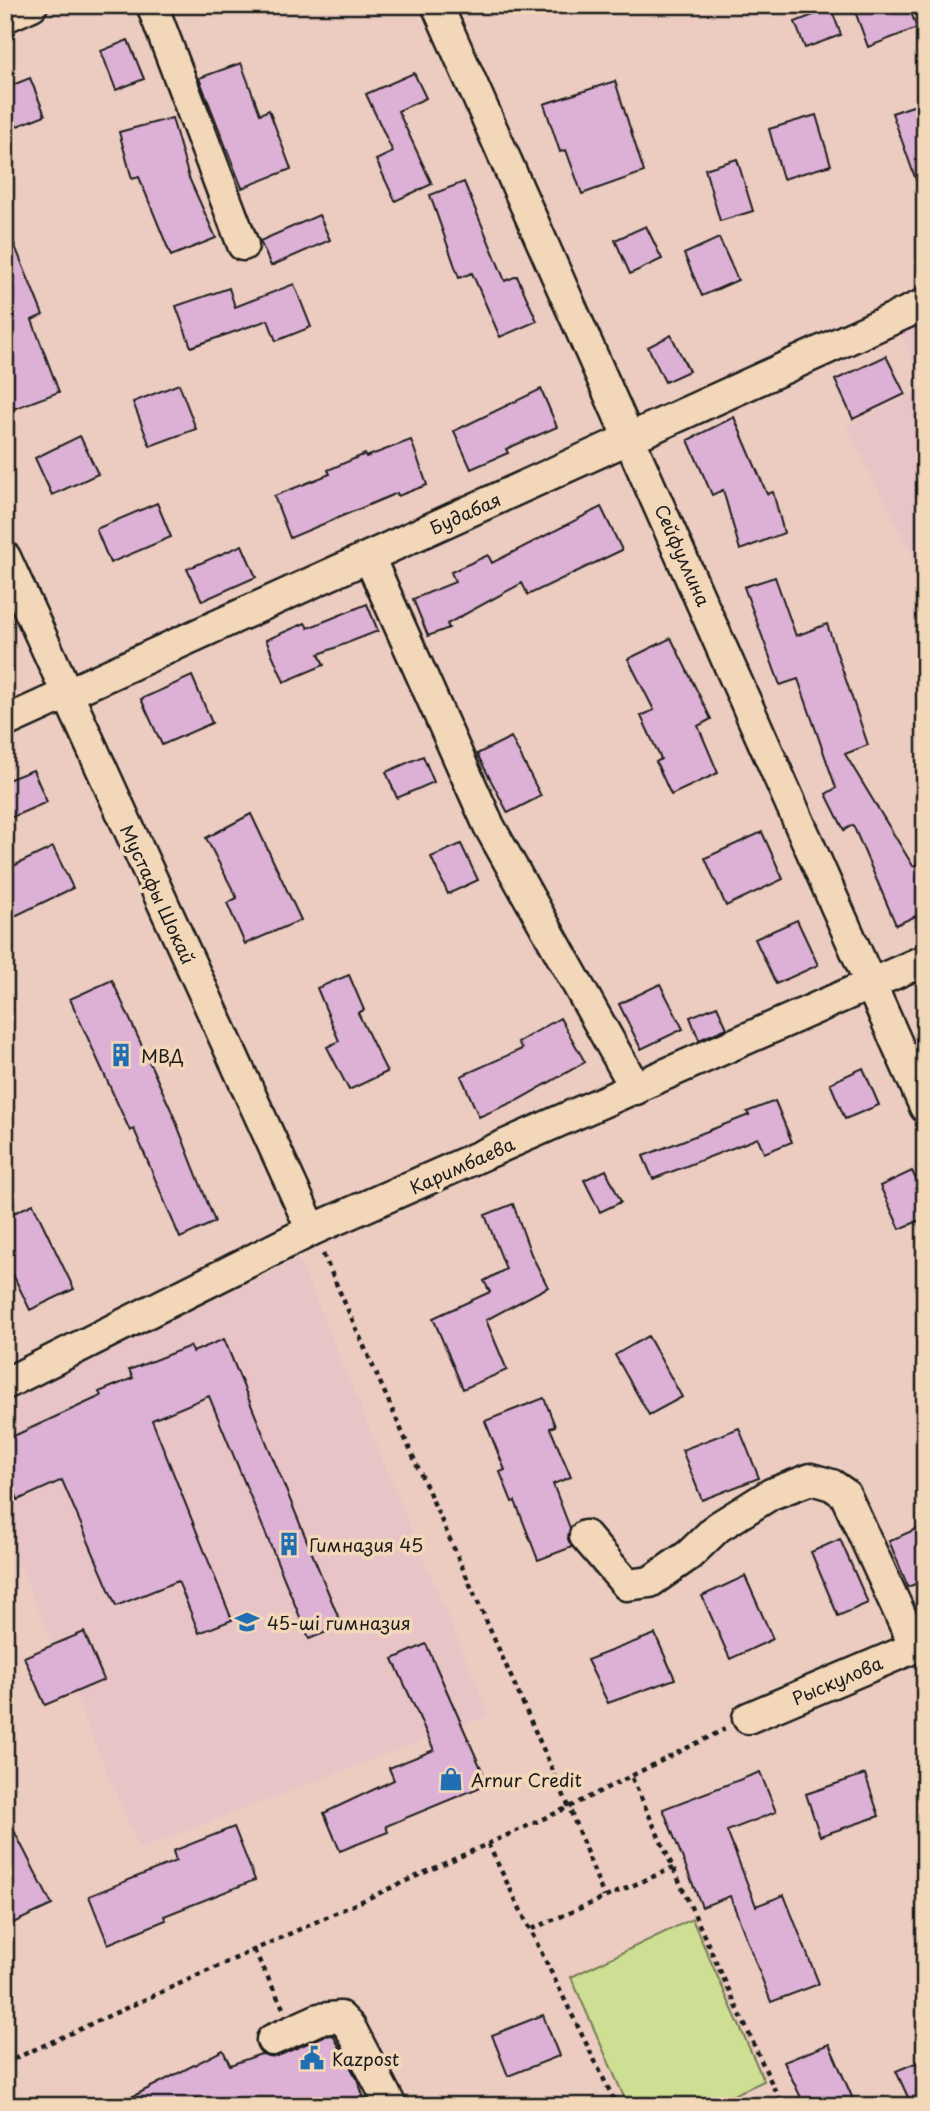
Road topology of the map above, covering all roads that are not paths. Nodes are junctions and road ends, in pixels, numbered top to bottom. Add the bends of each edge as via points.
1 (32, 5) edge
2 (152, 5) edge
3 (437, 5) edge
4 (5, 17) edge
5 (243, 245) dead end
6 (925, 304) edge
7 (631, 438) junction
8 (5, 556) edge
9 (369, 557) junction
10 (66, 695) junction
11 (5, 722) edge
12 (925, 960) edge
13 (872, 986) junction
14 (636, 1089) junction
15 (925, 1107) edge
16 (312, 1230) junction
17 (5, 1384) edge
18 (585, 1536) dead end
19 (920, 1645) edge
20 (748, 1718) road end
21 (283, 2035) road end
22 (391, 2106) edge

1 - 4 street
2 - 5 street
3 - 7 street, Сейфуллина
6 - 7 street, Будабая
7 - 9 street, Будабая
7 - 13 street, Сейфуллина
8 - 10 street, Мустафы Шокай
9 - 10 street, Будабая
9 - 14 street via 489,826
10 - 11 street, Будабая
10 - 16 street, Мустафы Шокай
12 - 13 street, Каримбаева
13 - 14 street, Каримбаева
13 - 15 street, Сейфуллина
14 - 16 street, Каримбаева
16 - 17 street, Каримбаева
18 - 19 street via 627,1585 650,1582 690,1555 718,1527 771,1493 811,1479 832,1485 845,1494
19 - 20 street, Рыскулова
21 - 22 street via 318,2019 340,2017 351,2028

